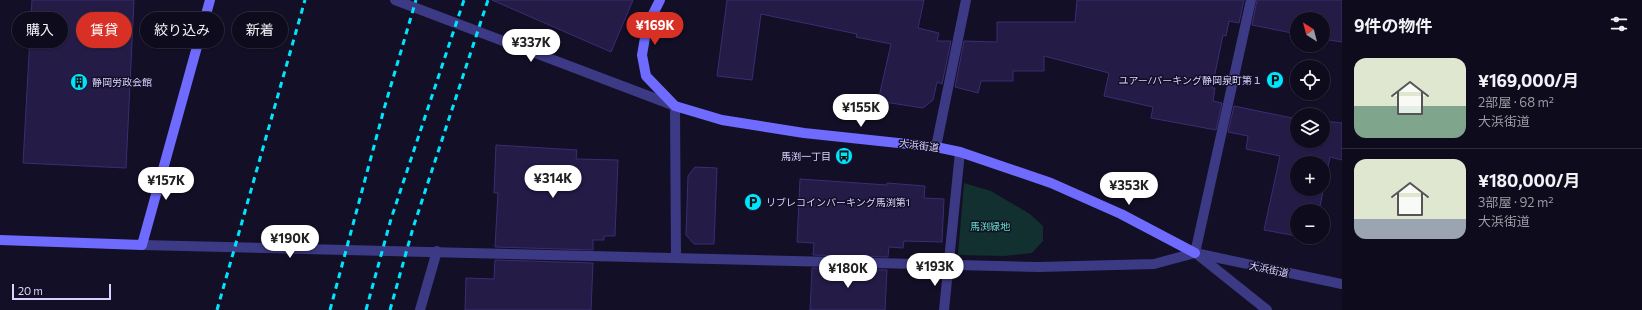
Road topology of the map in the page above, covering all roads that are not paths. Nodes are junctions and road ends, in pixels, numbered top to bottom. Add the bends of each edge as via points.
1 (210, 0) edge
2 (395, 0) edge
3 (660, 0) edge
4 (966, 0) edge
5 (1251, 0) edge
6 (675, 106) junction
7 (936, 147) junction
8 (960, 152) junction
9 (0, 240) edge
10 (142, 245) junction
11 (437, 251) junction
12 (1195, 253) junction
13 (676, 257) junction
14 (948, 265) junction
15 (1342, 284) edge
16 (420, 310) edge
17 (944, 310) edge
18 (1267, 310) edge

1 - 10 street
2 - 6 street
3 - 6 street, 大浜街道 via 647,26 642,55 646,76
4 - 7 street
5 - 12 street
6 - 7 street, 大浜街道 via 722,120 804,133
6 - 13 street
7 - 8 street, 大浜街道
8 - 12 street, 大浜街道 via 1051,183 1121,214
8 - 14 street
9 - 10 street
10 - 11 street
11 - 13 street
11 - 16 street
12 - 14 street via 1154,264 1039,267
12 - 15 street, 大浜街道
12 - 18 street, 大浜街道
13 - 14 street
14 - 17 street

